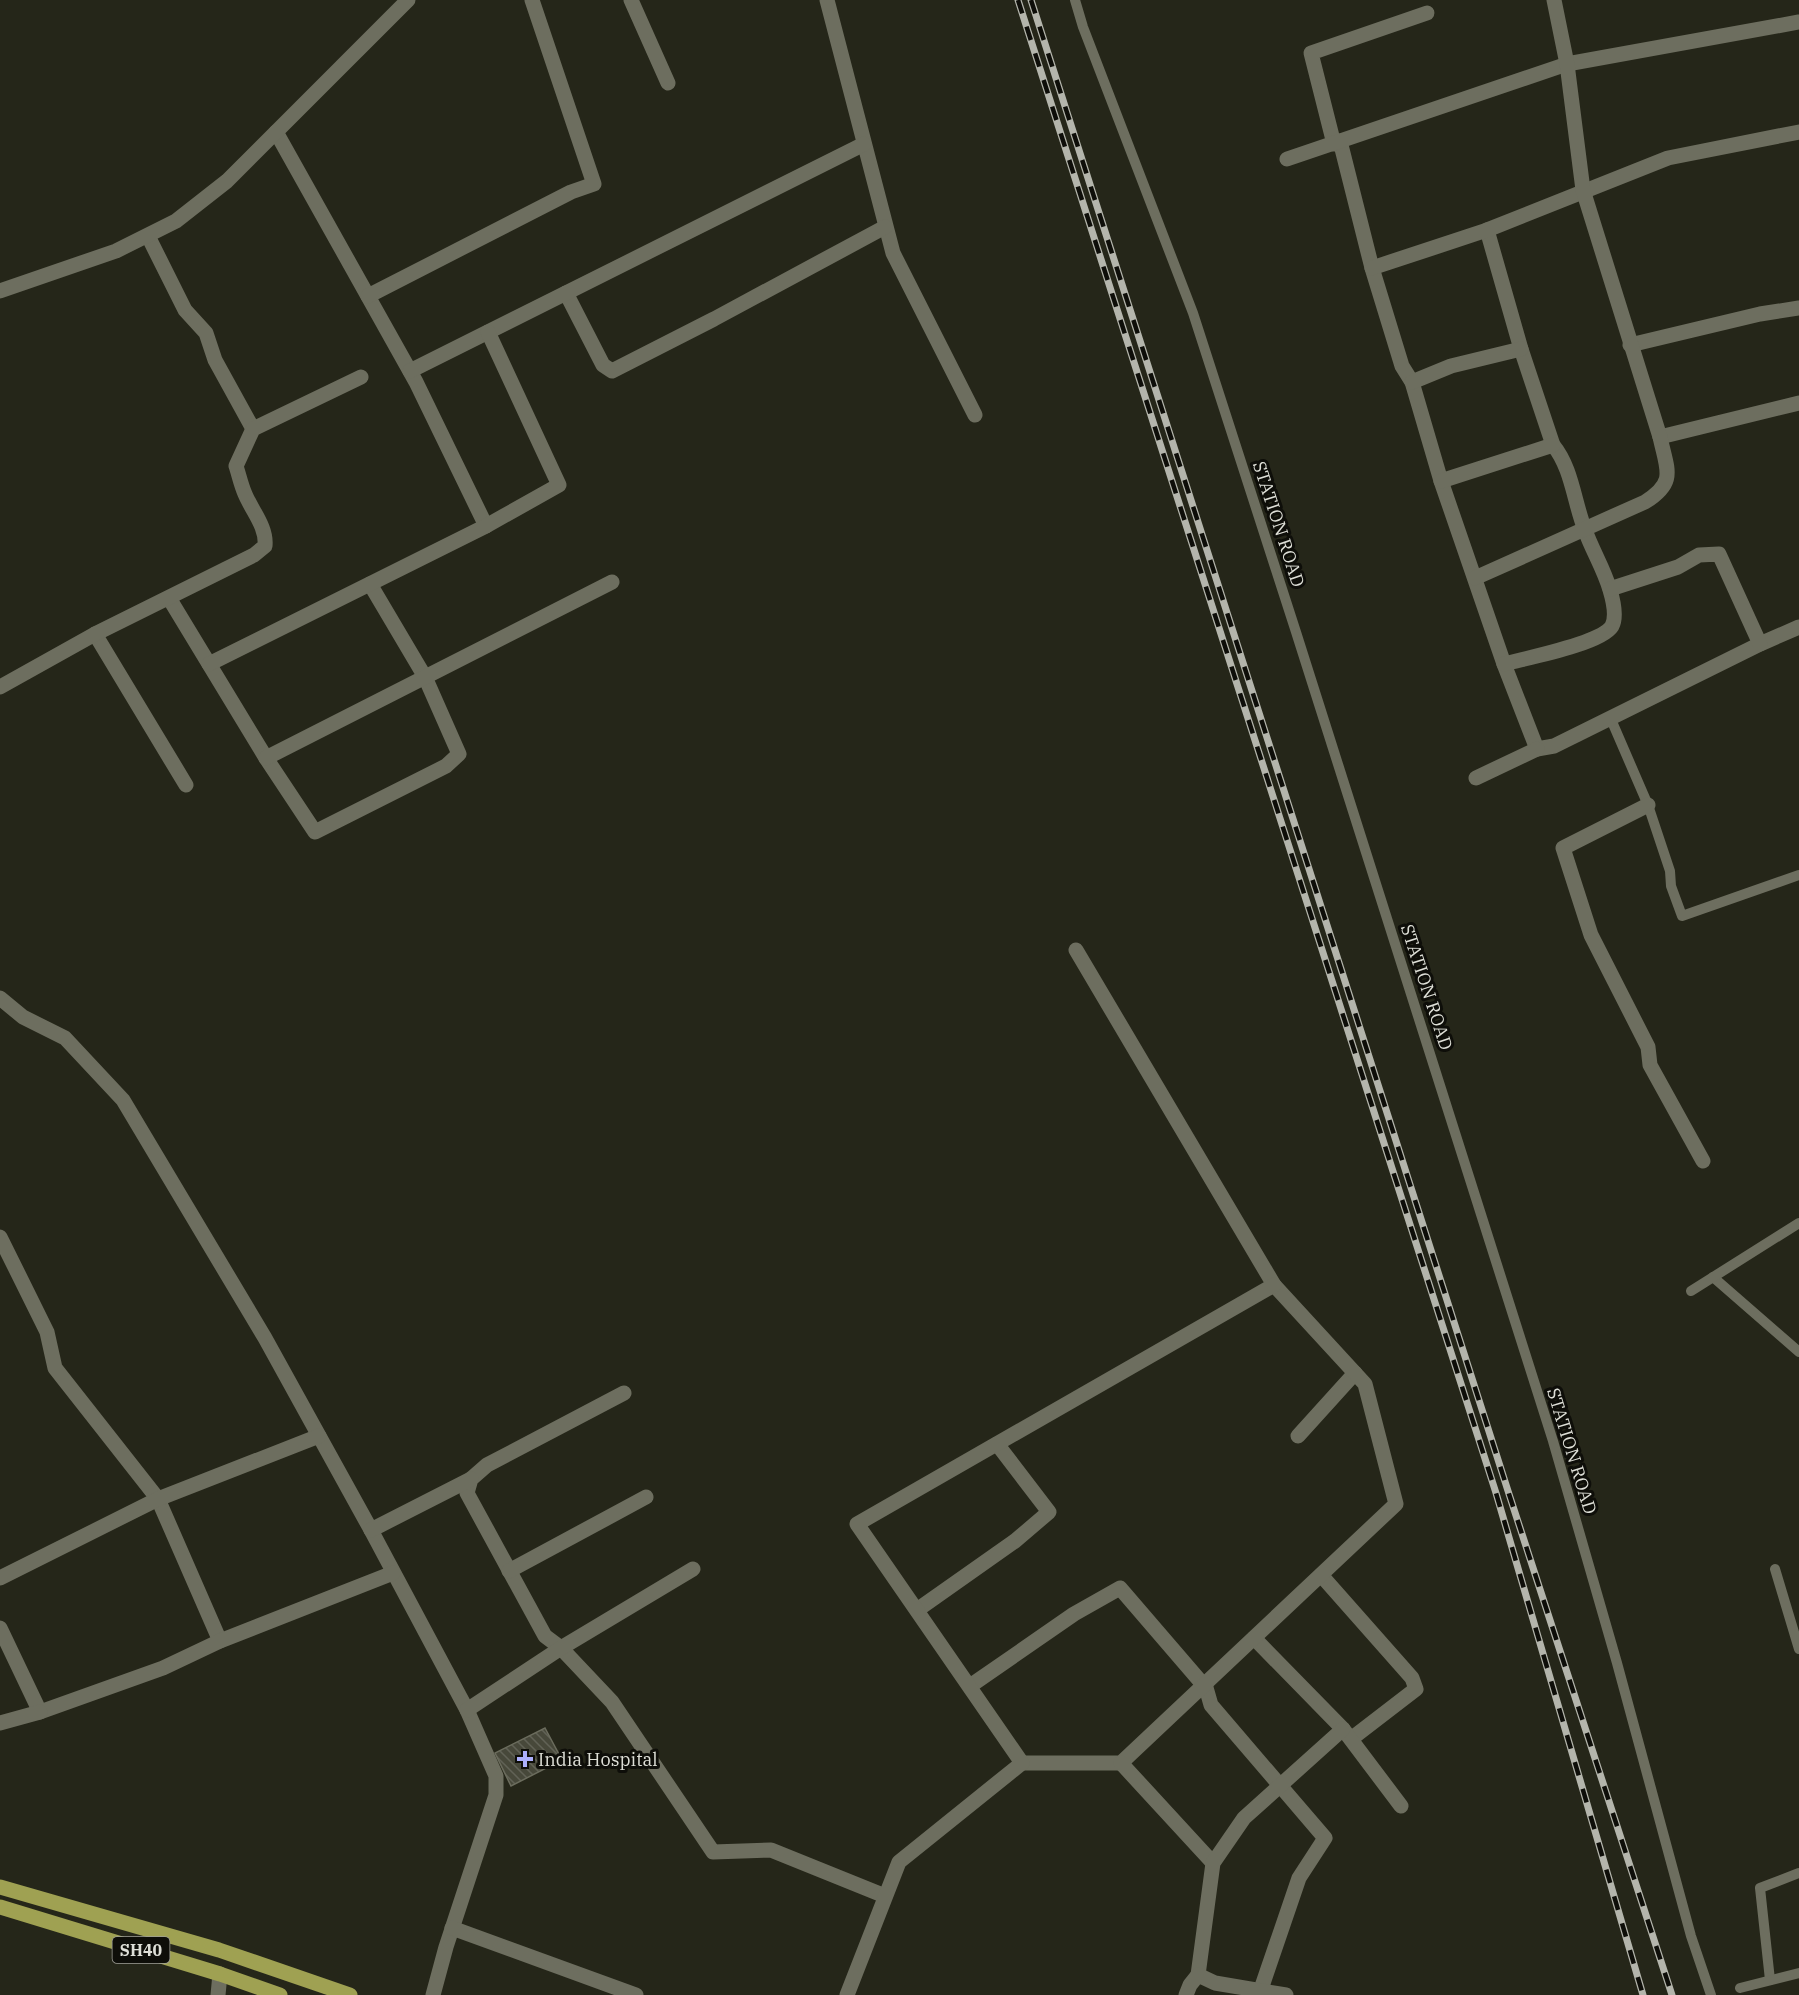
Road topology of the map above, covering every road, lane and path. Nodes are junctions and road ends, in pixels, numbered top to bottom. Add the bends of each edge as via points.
1 (408, 0) edge
2 (532, 0) edge
3 (631, 0) edge
4 (827, 0) edge
5 (1075, 0) edge
6 (1554, 0) edge
7 (1427, 13) dead end
8 (1799, 22) edge
9 (1567, 64) junction
10 (669, 83) dead end
11 (276, 132) junction
12 (1799, 132) edge
13 (1337, 142) junction
14 (864, 144) junction
15 (1287, 159) dead end
16 (1583, 190) junction
17 (885, 227) junction
18 (1487, 230) junction
19 (148, 236) junction
20 (1372, 268) junction
21 (0, 291) edge
22 (566, 293) junction
23 (368, 296) junction
24 (1799, 308) edge
25 (488, 332) junction
26 (1630, 345) junction
27 (1521, 349) junction
28 (410, 371) junction
29 (361, 377) dead end
30 (1412, 382) junction
31 (1799, 403) edge
32 (975, 415) dead end
33 (253, 429) junction
34 (1660, 437) junction
35 (1553, 445) junction
36 (1441, 481) junction
37 (486, 526) junction
38 (1584, 530) junction
39 (1475, 579) junction
40 (612, 582) dead end
41 (370, 584) junction
42 (1610, 589) junction
43 (168, 598) junction
44 (1799, 627) edge
45 (95, 634) junction
46 (1760, 644) junction
47 (209, 664) junction
48 (1504, 664) junction
49 (425, 677) junction
50 (0, 687) edge
51 (1610, 717) junction
52 (1537, 749) junction
53 (266, 758) junction
54 (1476, 778) dead end
55 (186, 785) dead end
56 (1648, 805) junction
57 (1799, 874) edge
58 (1076, 950) dead end
59 (0, 998) edge
60 (1703, 1161) dead end
61 (1799, 1223) edge
62 (0, 1238) edge
63 (1713, 1277) junction
64 (1274, 1285) junction
65 (1691, 1291) dead end
66 (1799, 1352) edge
67 (1355, 1373) junction
68 (624, 1393) dead end
69 (319, 1436) junction
70 (1298, 1436) dead end
71 (997, 1444) junction
72 (471, 1479) junction
73 (646, 1497) dead end
74 (158, 1499) junction
75 (371, 1530) junction
76 (693, 1569) dead end
77 (1775, 1569) dead end
78 (509, 1571) junction
79 (393, 1573) junction
80 (1321, 1575) junction
81 (0, 1578) edge
82 (917, 1610) junction
83 (0, 1628) edge
84 (1254, 1638) junction
85 (220, 1641) junction
86 (561, 1648) junction
87 (1799, 1649) edge
88 (1205, 1684) junction
89 (970, 1686) junction
90 (466, 1710) junction
91 (40, 1712) junction
92 (0, 1723) edge
93 (1347, 1734) junction
94 (1022, 1763) junction
95 (1121, 1763) junction
96 (1280, 1785) junction
97 (1401, 1806) dead end
98 (1213, 1863) junction
99 (1799, 1873) edge
100 (0, 1887) edge
101 (885, 1896) junction
102 (0, 1907) edge
103 (452, 1928) junction
104 (1799, 1973) edge
105 (220, 1974) junction
106 (1198, 1975) junction
107 (1770, 1980) junction
108 (1740, 1988) dead end
109 (1259, 1993) edge
110 (218, 1995) edge
111 (280, 1995) edge
112 (350, 1995) edge
113 (433, 1995) edge
114 (636, 1995) edge
115 (847, 1995) edge
116 (1186, 1995) edge
117 (1286, 1995) edge
118 (1711, 1995) edge

1 - 11 street
2 - 23 street via 594,184 571,192
3 - 10 street
4 - 14 street
5 - 118 lane, STATION ROAD via 1193,313 1300,643 1553,1441 1688,1926
6 - 9 street
7 - 13 street via 1311,53
8 - 9 street
9 - 13 street
9 - 16 street
11 - 19 street via 227,181 176,221
11 - 23 street
12 - 16 street via 1668,158
13 - 15 street
13 - 20 street
14 - 17 street
14 - 22 street
16 - 18 street
16 - 26 street
17 - 22 street via 612,371 603,365
17 - 32 street via 893,252
18 - 20 street
18 - 27 street
19 - 21 street
19 - 33 street via 185,310 206,333 215,360
20 - 30 street via 1402,366
22 - 25 street
23 - 28 street
24 - 26 street
25 - 28 street
25 - 37 street via 559,485
26 - 34 street
27 - 30 street via 1451,366
27 - 35 street
28 - 37 street
29 - 33 street
30 - 36 street
31 - 34 street
33 - 43 street via 236,466 260,521 265,546
34 - 38 street via 1668,473 1660,493
35 - 36 street
35 - 38 street via 1562,456
36 - 39 street
37 - 41 street
38 - 39 street
38 - 42 street
39 - 48 street
40 - 49 street
41 - 47 street
41 - 49 street
42 - 46 street via 1678,567 1699,555 1719,554
42 - 48 street via 1615,615 1605,632 1587,642
43 - 45 street
43 - 47 street
44 - 46 street
45 - 50 street
45 - 55 street
46 - 51 street
47 - 53 street
48 - 52 street
49 - 53 street
49 - 53 street via 459,754 446,766 315,832
51 - 52 street via 1554,746
51 - 56 lane
52 - 54 street
56 - 57 lane via 1683,916
56 - 60 street via 1563,848 1591,935 1648,1047 1650,1065
58 - 64 street
59 - 69 street via 23,1017 65,1038 123,1100
61 - 63 lane
62 - 74 street via 48,1332 55,1368
63 - 65 lane
63 - 66 lane
64 - 67 street
64 - 71 street
67 - 70 street
67 - 80 street via 1365,1384 1396,1504
68 - 72 street via 487,1465
69 - 74 street
69 - 75 street
71 - 82 street via 1049,1512 1015,1542
71 - 82 street via 858,1524
72 - 75 street
72 - 78 street via 467,1493
73 - 78 street
74 - 81 street
74 - 85 street
75 - 79 street
76 - 86 street
77 - 87 lane
78 - 86 street via 545,1636
79 - 85 street
79 - 90 street
80 - 84 street
80 - 93 street via 1412,1678 1416,1689
82 - 89 street
83 - 91 street
84 - 88 street
84 - 93 street
85 - 91 street via 163,1668
86 - 90 street
86 - 101 street via 612,1702 713,1852 771,1850
88 - 89 street via 1120,1588 1074,1614
88 - 95 street
88 - 96 street via 1211,1705
89 - 94 street
90 - 103 street via 496,1776 496,1795
91 - 92 street
93 - 96 street
93 - 97 street
94 - 95 street
94 - 101 street via 899,1862
95 - 98 street
96 - 98 street via 1244,1818
96 - 109 street via 1325,1838 1299,1878
98 - 106 street
99 - 107 lane via 1760,1888
100 - 112 main road via 219,1950
101 - 115 street
102 - 105 main road, SH40
103 - 113 street
103 - 114 street
104 - 107 lane
105 - 110 street
105 - 111 main road, SH40
106 - 109 street
106 - 116 street
107 - 108 lane
109 - 117 street

